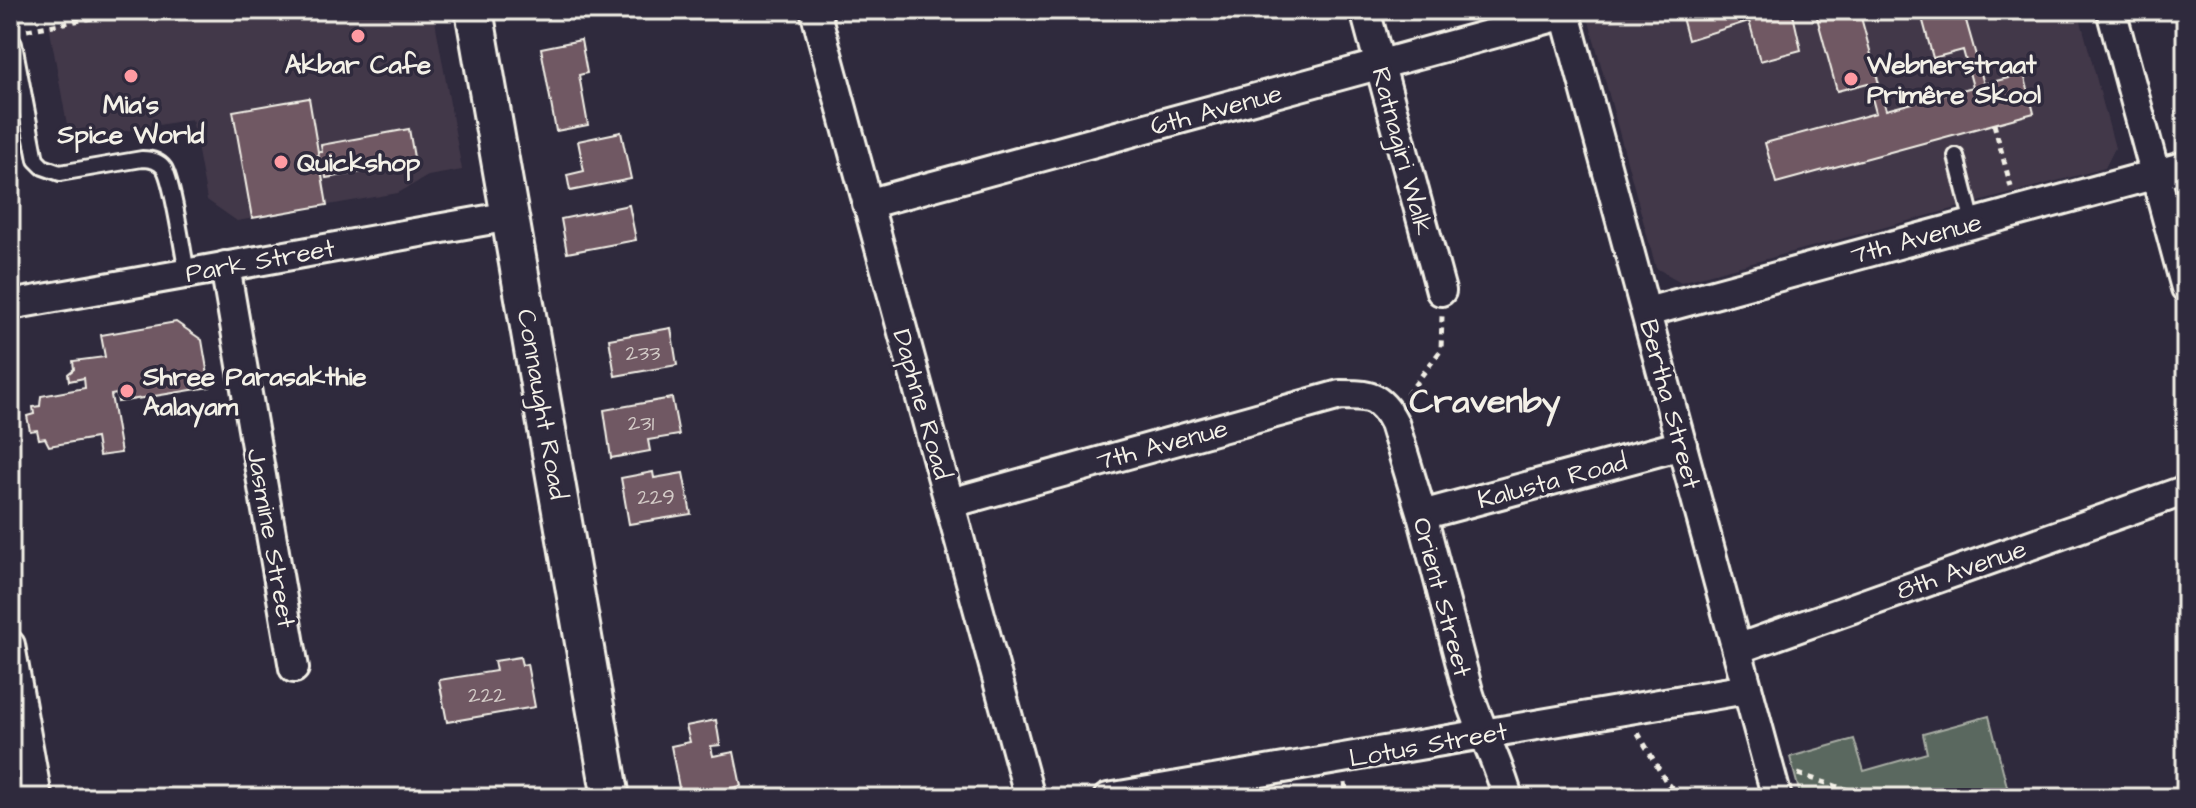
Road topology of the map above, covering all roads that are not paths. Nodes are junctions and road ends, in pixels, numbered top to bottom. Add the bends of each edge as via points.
1 (474, 10) edge
2 (815, 10) edge
3 (1365, 10) edge
4 (2111, 10) edge
5 (1565, 12) edge
6 (10, 38) edge
7 (1380, 65) junction
8 (1956, 156) dead end
9 (2186, 166) edge
10 (2155, 175) junction
11 (867, 204) junction
12 (510, 216) junction
13 (1973, 223) junction
14 (225, 266) junction
15 (187, 273) junction
16 (2186, 288) edge
17 (1442, 304) road end
18 (10, 305) edge
19 (1647, 312) junction
20 (1375, 398) joint
21 (1682, 445) junction
22 (2186, 490) edge
23 (951, 503) junction
24 (1422, 515) junction
25 (10, 645) edge
26 (1737, 649) junction
27 (294, 668) dead end
28 (1747, 689) junction
29 (1485, 734) junction
30 (1248, 786) edge
31 (1774, 788) edge
32 (27, 796) edge
33 (611, 798) edge
34 (1030, 798) edge
35 (1108, 798) edge
36 (1508, 798) edge

1 - 12 street, Connaught Road
2 - 11 street, Daphne Road
3 - 7 street, Ratnagiri Walk
4 - 10 street
5 - 7 street, 6th Avenue
5 - 19 street, Bertha Street
6 - 15 lane via 36,160 60,173 142,159 160,164 168,179
7 - 11 street, 6th Avenue
7 - 17 street, Ratnagiri Walk
8 - 13 lane
9 - 10 street, 7th Avenue
10 - 13 street, 7th Avenue
10 - 16 street
11 - 23 street, Daphne Road
12 - 14 street, Park Street
12 - 33 street, Connaught Road
13 - 19 street, 7th Avenue
14 - 15 street, Park Street
14 - 27 street, Jasmine Street
15 - 18 street, Park Street
19 - 21 street, Bertha Street
20 - 23 street, 7th Avenue via 1340,395
20 - 24 street, Orient Street via 1394,423
21 - 24 street, Kalusta Road
21 - 26 street, Bertha Street
22 - 26 street, 8th Avenue
23 - 34 street, Daphne Road
24 - 29 street, Orient Street via 1475,717
25 - 32 street
26 - 28 street, Bertha Street
28 - 29 street, Lotus Street
28 - 31 street, Bertha Street
29 - 30 street, Lotus Street
29 - 36 street, Orient Street
30 - 35 street, Lotus Street

